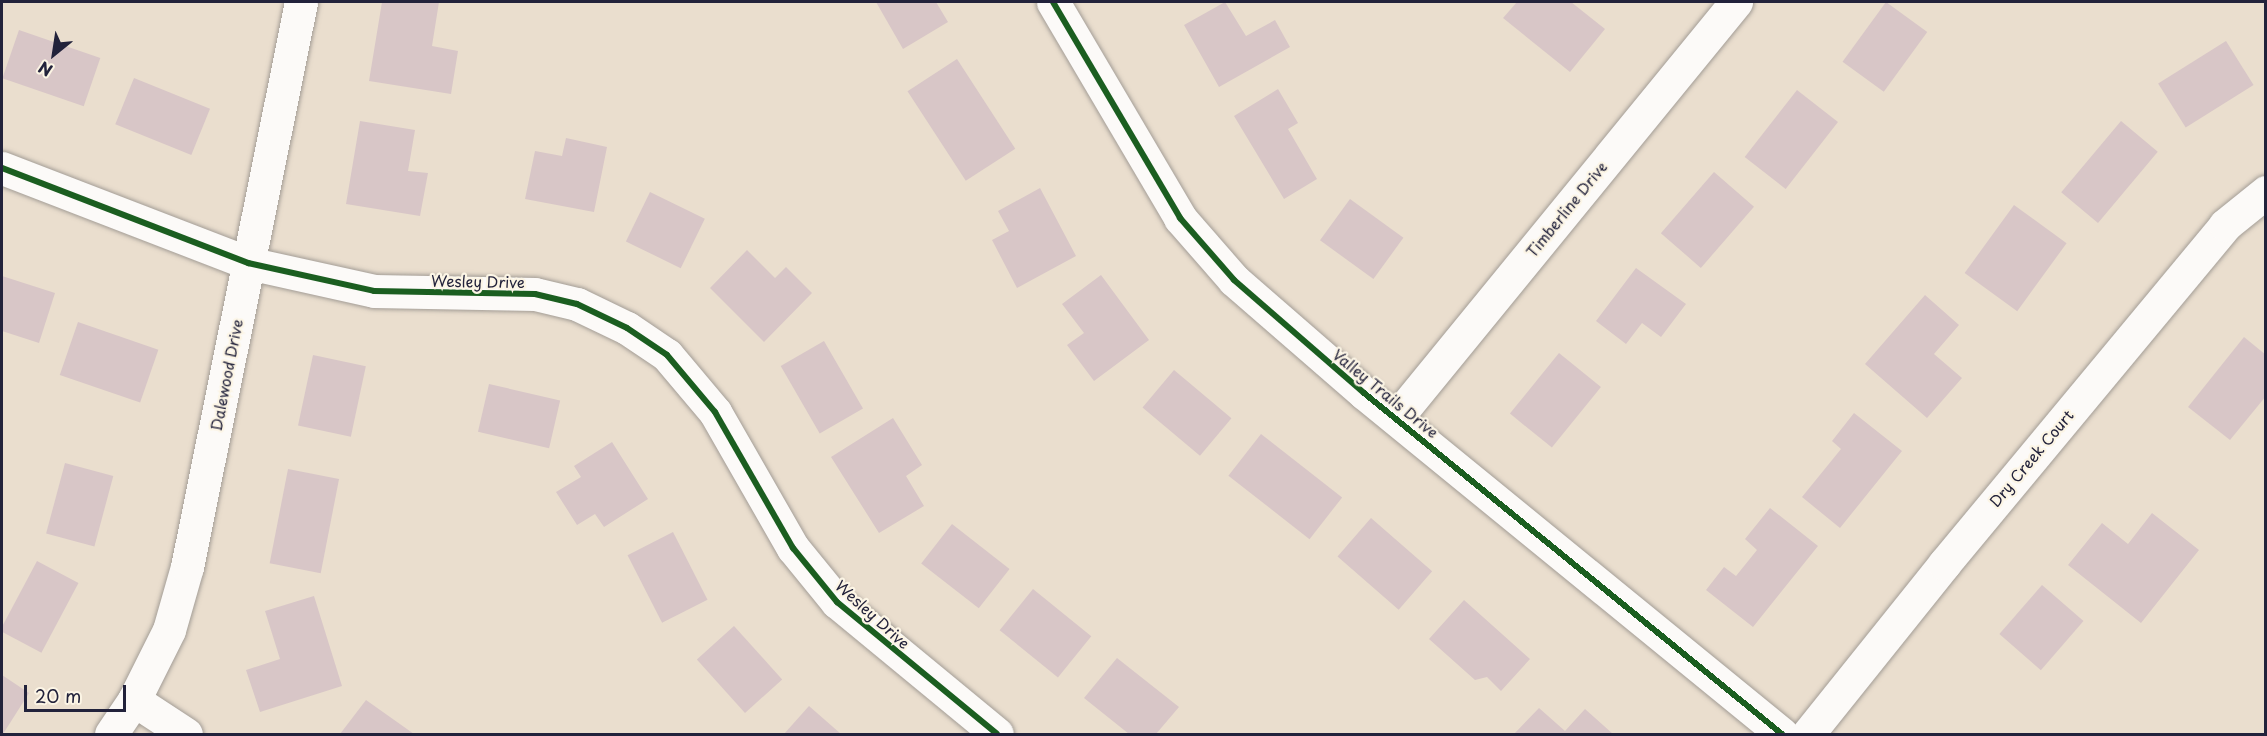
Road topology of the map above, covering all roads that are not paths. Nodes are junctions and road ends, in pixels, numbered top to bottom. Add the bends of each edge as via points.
1 (301, 2) edge
2 (1053, 2) edge
3 (1726, 5) edge
4 (2, 168) edge
5 (2265, 192) edge
6 (248, 263) junction
7 (1397, 417) junction
8 (134, 700) junction
9 (111, 735) edge
10 (186, 735) edge
11 (997, 735) edge
12 (1782, 735) edge
13 (1808, 735) edge

1 - 6 street, Dalewood Drive
2 - 7 street, Valley Trails Drive via 1180,218 1203,249 1234,280
3 - 7 street, Timberline Drive
4 - 6 street, Wesley Drive
5 - 13 street, Dry Creek Court via 2225,225
6 - 8 street, Dalewood Drive via 187,567 169,630
6 - 11 street, Wesley Drive via 374,291 535,294 577,304 627,328 667,355 715,412 793,548 837,602
7 - 12 street, Valley Trails Drive
8 - 9 street, Dalewood Drive
8 - 10 street

